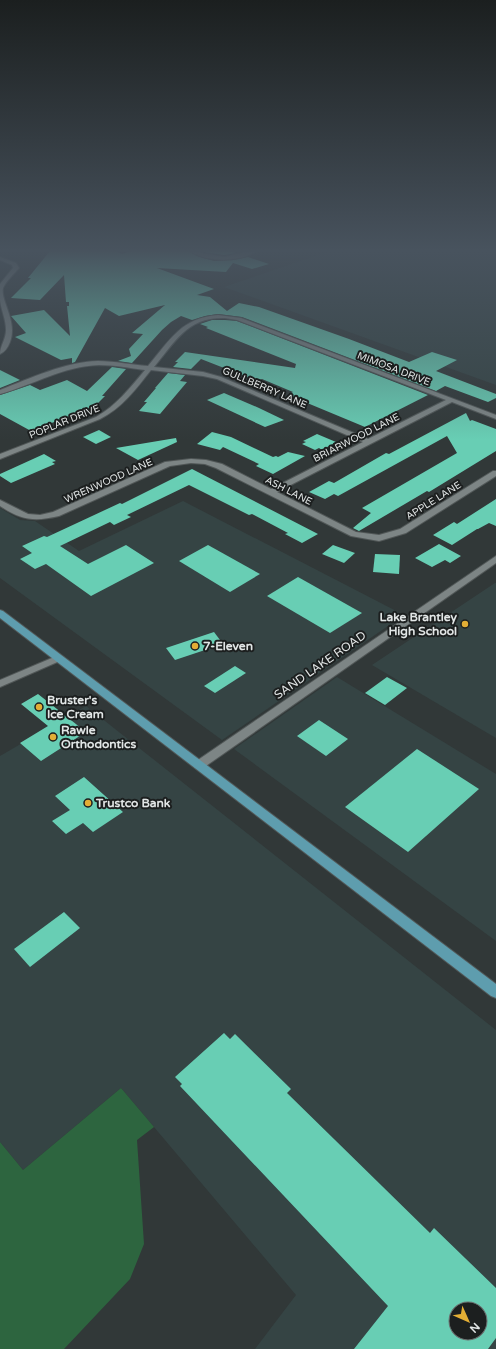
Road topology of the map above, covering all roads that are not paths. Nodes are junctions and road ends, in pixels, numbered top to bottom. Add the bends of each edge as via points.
1 (5, 314) edge
2 (216, 316) joint
3 (0, 352) edge
4 (148, 368) junction
5 (0, 392) edge
6 (450, 400) junction
7 (496, 417) edge
8 (368, 442) junction
9 (0, 457) edge
10 (191, 461) joint
11 (496, 472) edge
12 (271, 492) junction
13 (0, 502) edge
14 (379, 538) joint
15 (496, 559) edge
16 (0, 613) edge
17 (59, 658) junction
18 (0, 684) edge
19 (199, 765) junction
20 (496, 992) edge

1 - 3 street via 9,339
2 - 4 street, POPLAR DRIVE via 198,320 185,327
2 - 6 street, MIMOSA DRIVE via 239,319
4 - 5 street, GULLBERRY LANE via 113,364 85,365 59,371
4 - 8 street, GULLBERRY LANE via 219,378
4 - 9 street, POPLAR DRIVE via 111,411
6 - 7 street, MIMOSA DRIVE
6 - 8 street, BRIARWOOD LANE
8 - 12 street, BRIARWOOD LANE
10 - 12 street, ASH LANE via 219,466
10 - 13 street, WRENWOOD LANE via 168,464 44,518 24,517
11 - 14 street, APPLE LANE via 403,531
12 - 14 street, ASH LANE via 354,534
15 - 19 street, SAND LAKE ROAD
16 - 17 main road
17 - 18 street
17 - 19 main road
19 - 20 main road

